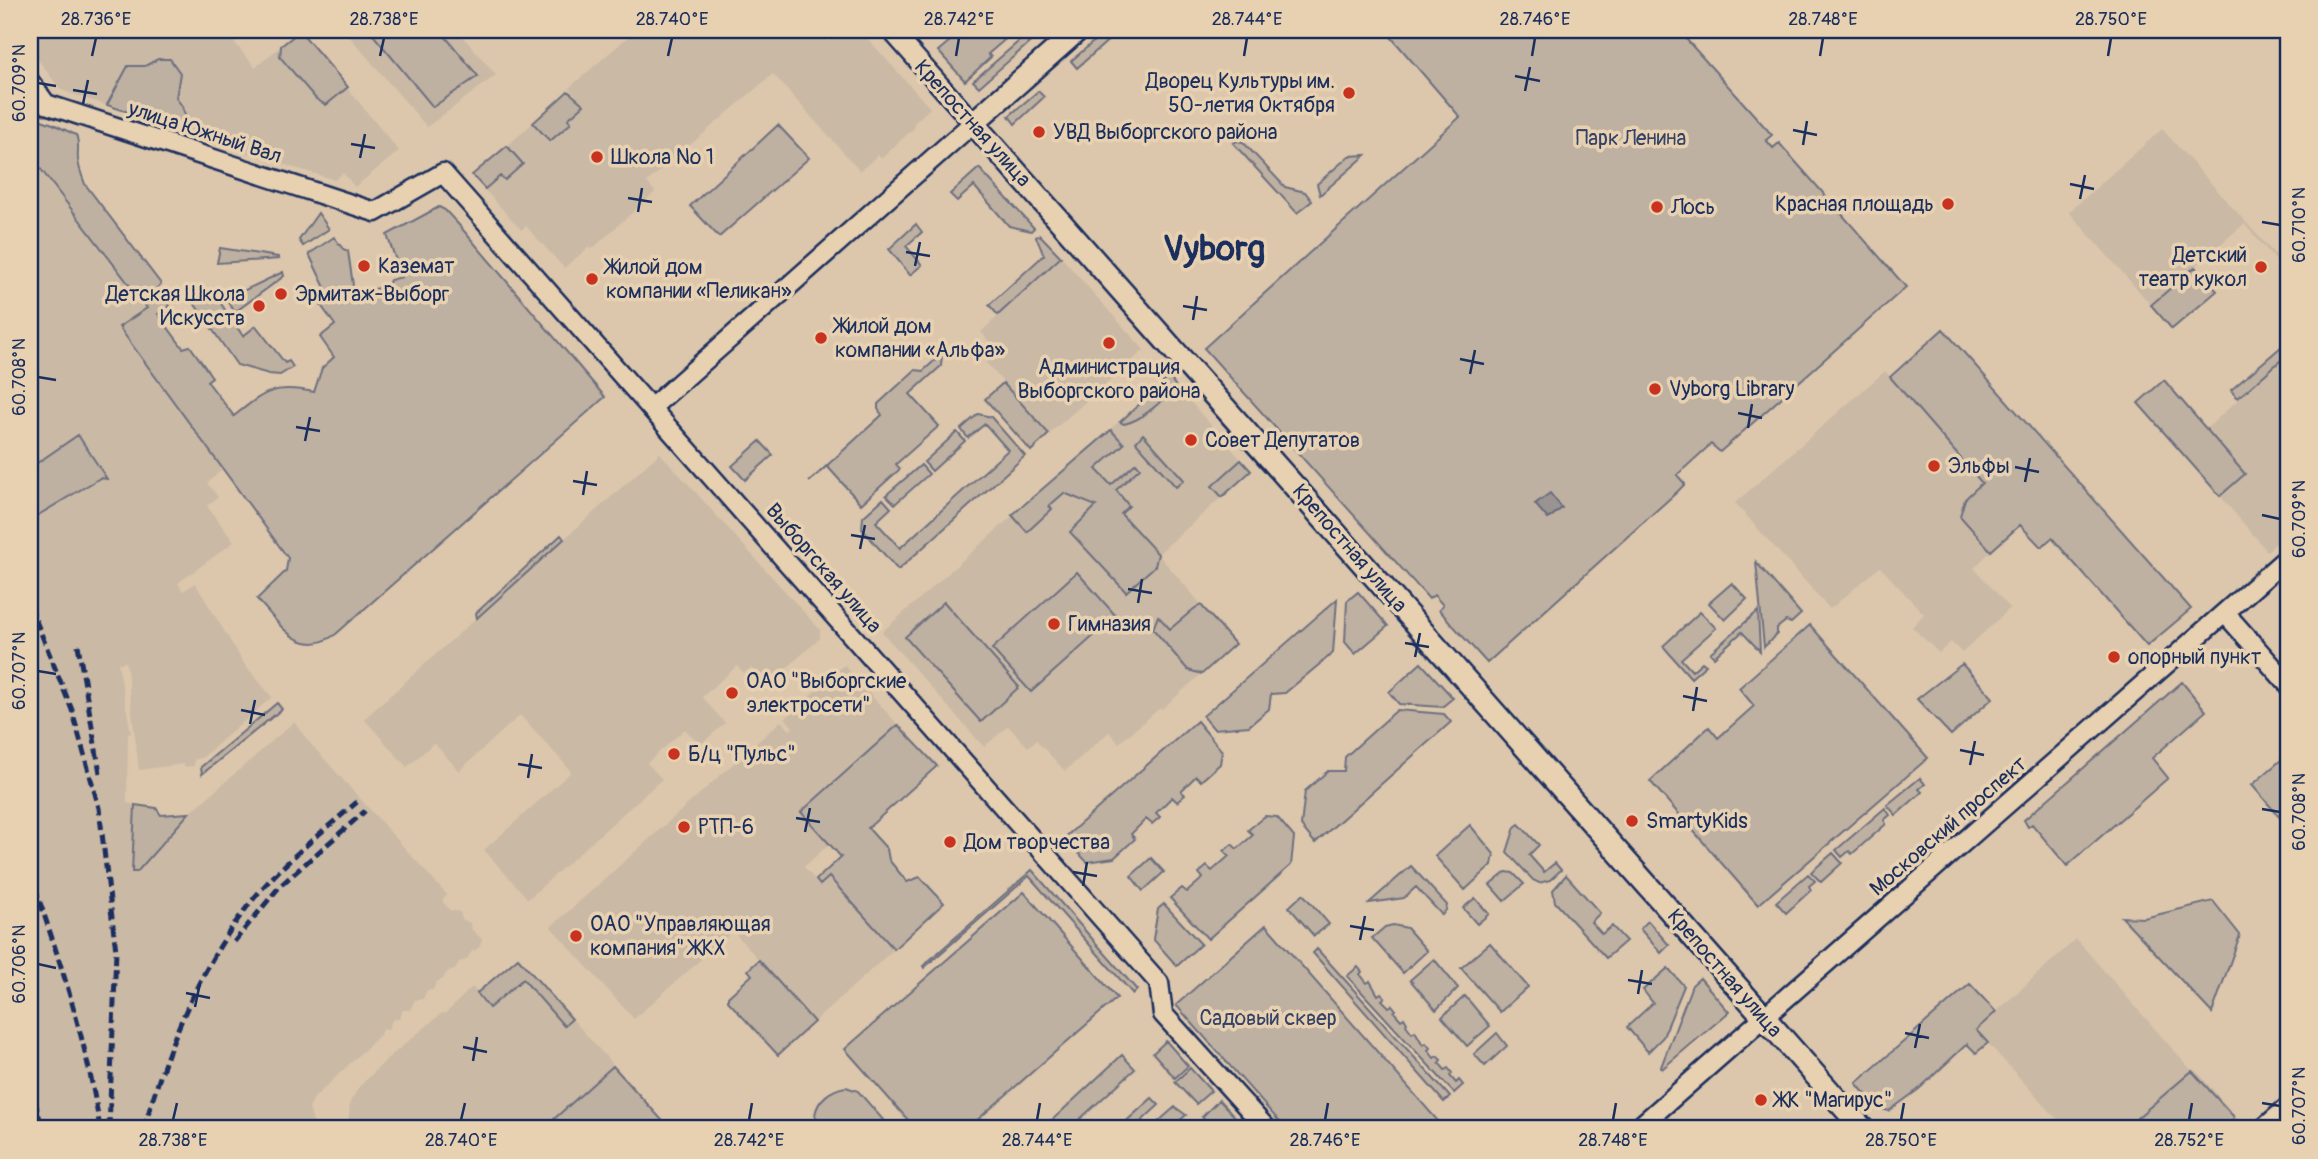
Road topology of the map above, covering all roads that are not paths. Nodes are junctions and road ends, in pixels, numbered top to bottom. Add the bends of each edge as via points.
1 (891, 30) edge
2 (1078, 30) edge
3 (30, 82) edge
4 (974, 123) junction
5 (443, 173) joint
6 (652, 408) junction
7 (2288, 557) edge
8 (2225, 613) junction
9 (2288, 684) edge
10 (1764, 1017) junction
11 (2288, 1107) edge
12 (1267, 1129) edge
13 (1637, 1129) edge
14 (1863, 1129) edge
15 (2263, 1129) edge

1 - 4 street, Крепостная улица
2 - 4 main road
3 - 5 street, улица Южный Вал via 46,104 375,212
4 - 6 street
4 - 10 main road, Крепостная улица
5 - 6 street, Выборгская улица
6 - 12 street, Выборгская улица via 1159,983 1163,1014
7 - 8 street, Московский проспект
8 - 9 street
8 - 10 street, Московский проспект
10 - 13 street, Московский проспект
10 - 14 main road, Крепостная улица
11 - 15 street

